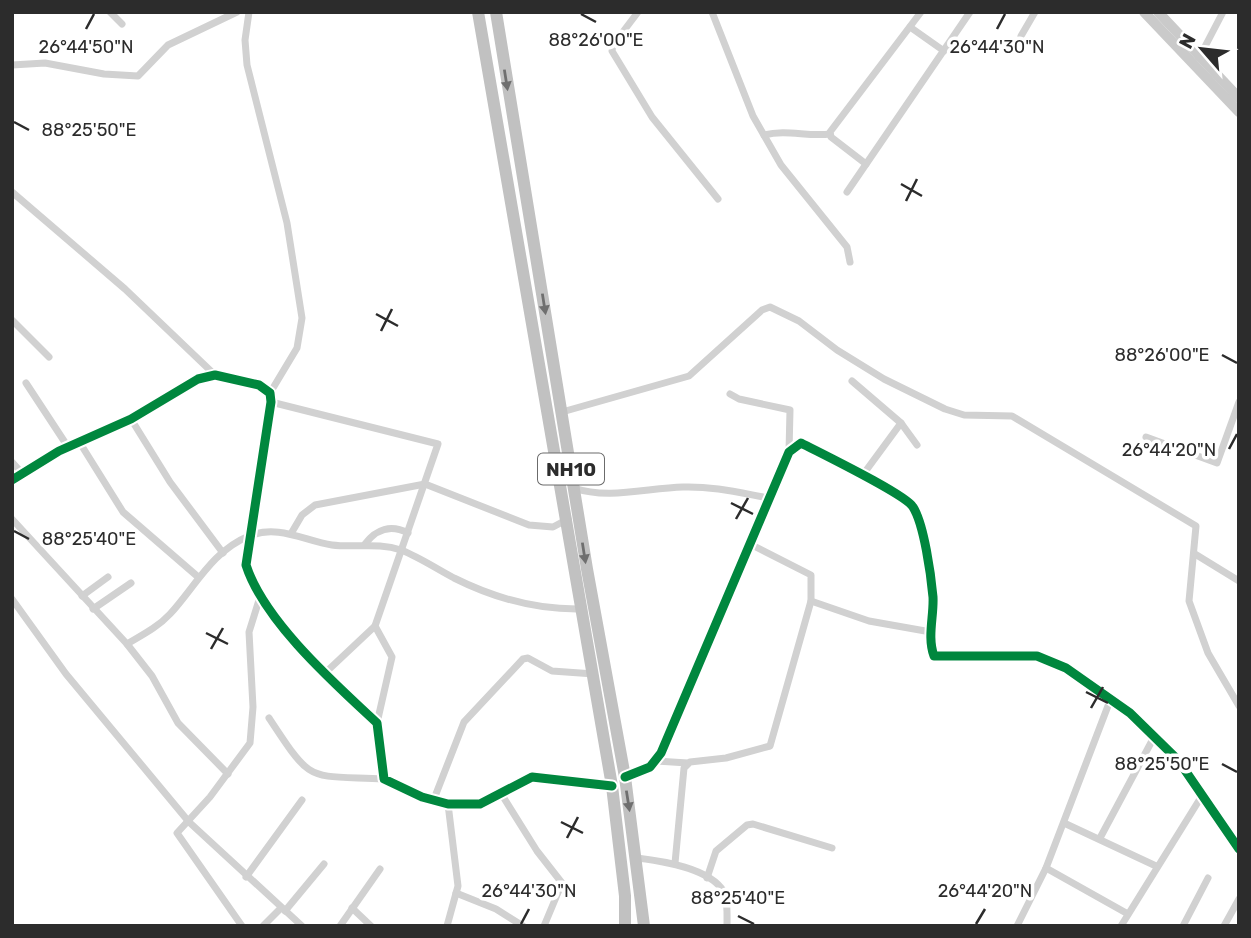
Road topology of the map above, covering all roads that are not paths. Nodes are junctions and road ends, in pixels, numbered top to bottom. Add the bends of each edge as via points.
1 (110, 12) edge
2 (237, 12) edge
3 (249, 12) edge
4 (478, 12) edge
5 (496, 12) edge
6 (638, 12) edge
7 (712, 12) edge
8 (920, 12) edge
9 (970, 12) edge
10 (1035, 12) edge
11 (1144, 12) edge
12 (1158, 12) edge
13 (1223, 12) edge
14 (122, 24) dead end
15 (910, 27) junction
16 (1021, 36) dead end
17 (944, 51) junction
18 (1197, 61) junction
19 (12, 65) edge
20 (1239, 98) edge
21 (1239, 112) edge
22 (830, 134) junction
23 (764, 135) junction
24 (866, 164) junction
25 (12, 192) edge
26 (847, 192) dead end
27 (718, 199) dead end
28 (850, 262) dead end
29 (12, 320) edge
30 (48, 357) dead end
31 (215, 375) junction
32 (852, 382) dead end
33 (26, 383) dead end
34 (270, 393) junction
35 (730, 394) dead end
36 (271, 402) junction
37 (1239, 402) edge
38 (562, 412) junction
39 (131, 419) junction
40 (901, 423) junction
41 (1146, 437) dead end
42 (80, 443) junction
43 (917, 445) dead end
44 (68, 447) junction
45 (789, 452) junction
46 (12, 462) edge
47 (21, 472) junction
48 (862, 476) junction
49 (12, 480) edge
50 (425, 484) junction
51 (574, 488) junction
52 (769, 498) junction
53 (578, 514) junction
54 (12, 519) edge
55 (565, 520) junction
56 (292, 533) junction
57 (408, 533) junction
58 (250, 535) junction
59 (365, 544) junction
60 (750, 544) junction
61 (401, 550) junction
62 (223, 552) junction
63 (1195, 554) junction
64 (197, 576) junction
65 (108, 577) dead end
66 (1239, 581) edge
67 (131, 583) dead end
68 (82, 596) junction
69 (260, 597) junction
70 (12, 599) edge
71 (811, 601) junction
72 (583, 608) junction
73 (93, 609) junction
74 (375, 626) junction
75 (931, 632) junction
76 (127, 644) junction
77 (324, 674) junction
78 (594, 674) junction
79 (1111, 698) junction
80 (1239, 706) edge
81 (269, 718) dead end
82 (377, 723) junction
83 (1154, 737) junction
84 (656, 761) junction
85 (688, 763) junction
86 (228, 774) junction
87 (625, 777) junction
88 (384, 779) junction
89 (612, 786) junction
90 (1203, 794) junction
91 (502, 795) junction
92 (434, 799) junction
93 (302, 800) dead end
94 (448, 804) junction
95 (189, 821) junction
96 (1064, 823) junction
97 (1100, 838) junction
98 (832, 848) dead end
99 (1239, 849) edge
100 (637, 858) junction
101 (675, 863) junction
102 (324, 864) dead end
103 (1156, 866) junction
104 (380, 869) dead end
105 (1046, 869) junction
106 (246, 877) junction
107 (707, 878) junction
108 (1208, 878) dead end
109 (456, 893) junction
110 (1239, 899) edge
111 (352, 908) junction
112 (283, 910) junction
113 (1128, 914) junction
114 (242, 926) edge
115 (263, 926) edge
116 (302, 926) edge
117 (340, 926) edge
118 (371, 926) edge
119 (447, 926) edge
120 (523, 926) edge
121 (544, 926) edge
122 (625, 926) edge
123 (644, 926) edge
124 (727, 926) edge
125 (1017, 926) edge
126 (1121, 926) edge
127 (1183, 926) edge
128 (1224, 926) edge

1 - 14 street
2 - 19 street via 168,45 135,77 45,64
3 - 34 street via 247,65 287,223 302,318 297,348
4 - 55 highway
5 -> 38 highway, NH10
6 - 27 street via 612,51 652,117
7 - 23 street
8 - 15 street
9 - 17 street
10 - 16 street
11 - 18 main road
12 - 18 main road
13 - 18 street
15 - 17 street
15 - 22 street
17 - 24 street
18 - 20 main road
18 - 21 main road
22 - 23 street via 783,130
22 - 24 street
23 - 28 street via 781,165 847,247
24 - 26 street
25 - 31 street via 125,289
29 - 30 street
31 - 34 street via 259,385
31 - 39 street via 198,379
32 - 40 street
33 - 44 street
34 - 36 street
35 - 45 street via 790,410
36 - 50 street via 436,442
36 - 58 street
37 - 41 street via 1217,463
38 - 51 highway, NH10
38 - 63 street via 689,376 770,307 799,321 884,379 945,410 959,415 1009,415 1033,428 1196,526
39 - 42 street
39 - 62 street via 170,482
40 - 43 street
40 - 48 street
42 - 44 street
42 - 64 street via 123,512
44 - 47 street
45 - 48 street via 801,443
45 - 52 street
46 - 47 street
47 - 49 street
48 - 75 street via 913,505 933,598
50 - 55 street via 530,525 553,527
50 - 56 street via 315,505 302,514
50 - 57 street
51 - 52 street via 606,494 703,487
51 - 53 highway, NH10
52 - 60 street
53 - 55 street
53 -> 87 highway, NH10
54 - 68 street
55 - 72 highway
56 - 58 street
56 - 59 street via 333,545
57 - 59 street via 398,527 382,530
57 - 61 street
58 - 62 street
58 - 69 street via 246,565
59 - 61 street
60 - 71 street via 811,575
60 - 84 street
61 - 72 street via 476,588 526,605
61 - 74 street
62 - 64 street
63 - 66 street
63 - 80 street via 1189,601 1208,653
64 - 76 street via 164,620
65 - 68 street
67 - 73 street
68 - 73 street
69 - 77 street
69 - 86 street via 249,632 251,738
70 - 95 street via 66,674
71 - 75 street via 869,621
71 - 85 street via 770,747
72 - 78 highway
73 - 76 street
74 - 77 street
74 - 82 street via 392,657
75 - 79 street via 936,657 1045,658
76 - 86 street via 152,676 178,723
77 - 82 street
78 - 89 highway
78 - 92 street via 552,671 523,659 464,722
79 - 83 street
79 - 96 street
81 - 88 street via 299,764 317,775
82 - 88 street
83 - 90 street
83 - 97 street
84 - 85 street
84 - 87 street
85 - 101 street via 680,792
86 - 95 street
87 -> 100 highway, NH10
88 - 92 street via 392,786
89 - 91 street via 532,777
89 - 122 highway
90 - 99 street
90 - 103 street
91 - 94 street via 480,804
91 - 121 street via 562,883
92 - 94 street
93 - 106 street
94 - 109 street
95 - 106 street
95 - 114 street via 177,834
96 - 97 street
96 - 105 street
97 - 103 street
98 - 107 street via 747,825 716,851
100 - 101 street
100 - 123 highway, NH10
101 - 107 street
102 - 112 street
103 - 113 street
104 - 111 street
105 - 113 street
105 - 125 street
106 - 112 street
107 - 124 street via 723,891
108 - 127 street
109 - 119 street
109 - 120 street
110 - 128 street
111 - 117 street
111 - 118 street
112 - 115 street
112 - 116 street
113 - 126 street

